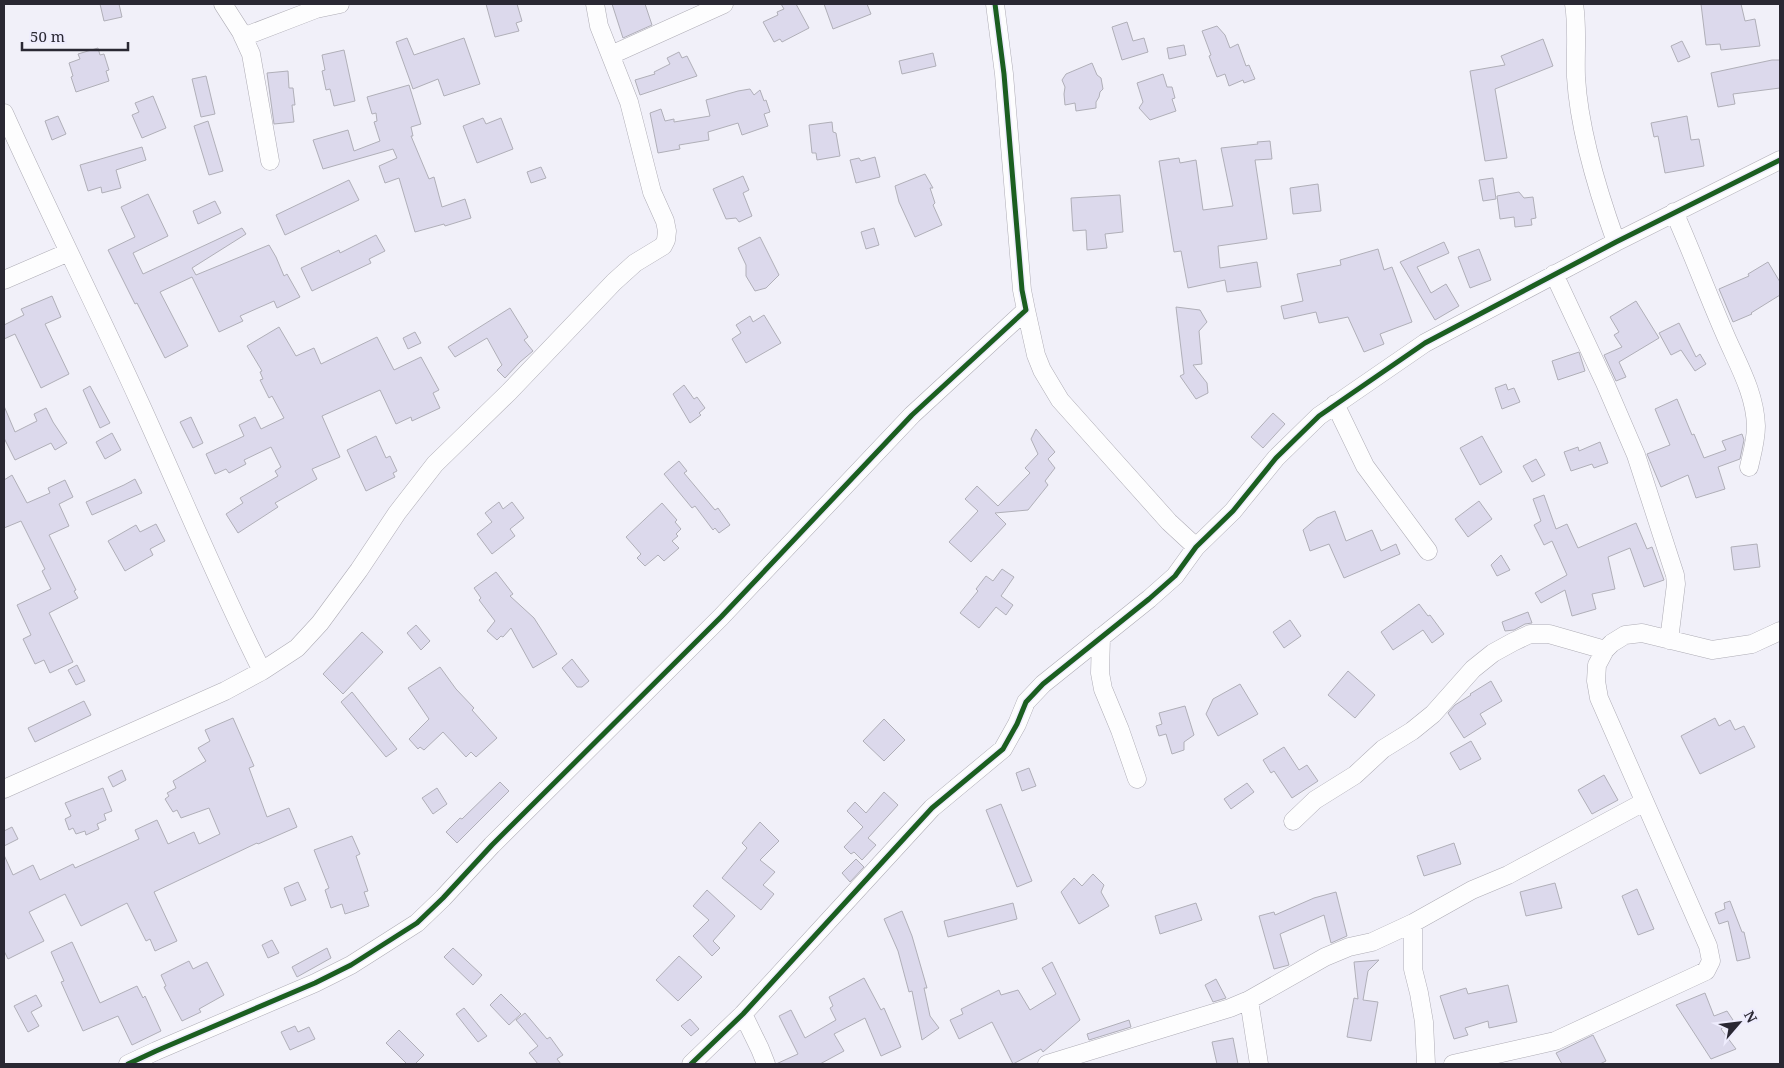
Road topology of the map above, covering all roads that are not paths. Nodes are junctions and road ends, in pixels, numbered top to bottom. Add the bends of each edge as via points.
1 (223, 4) edge
2 (340, 4) edge
3 (595, 4) edge
4 (724, 4) edge
5 (995, 4) edge
6 (1574, 4) edge
7 (243, 36) junction
8 (611, 55) junction
9 (4, 113) edge
10 (1780, 160) edge
11 (270, 161) dead end
12 (1674, 212) junction
13 (1616, 242) junction
14 (69, 252) junction
15 (1554, 274) junction
16 (4, 280) edge
17 (1026, 310) junction
18 (1335, 404) junction
19 (1749, 467) dead end
20 (1196, 547) junction
21 (1428, 551) dead end
22 (1780, 631) edge
23 (1102, 637) junction
24 (1669, 640) junction
25 (1605, 650) junction
26 (262, 671) junction
27 (1137, 779) dead end
28 (4, 789) edge
29 (1644, 802) junction
30 (1293, 821) dead end
31 (1413, 923) junction
32 (1249, 1000) junction
33 (743, 1014) junction
34 (1427, 1063) edge
35 (128, 1064) edge
36 (691, 1064) edge
37 (766, 1064) edge
38 (1047, 1064) edge
39 (1259, 1064) edge
40 (1454, 1064) edge

1 - 7 street
2 - 7 street via 316,9
3 - 8 street via 599,26
4 - 8 street
5 - 17 street
6 - 13 street via 1581,119 1601,202
7 - 11 street via 251,54
8 - 26 street via 629,102 652,192 667,226 663,246 635,263 614,282 492,410 435,464 320,623 297,648
9 - 14 street
10 - 12 street
12 - 13 street
12 - 19 street via 1751,398 1756,425
13 - 15 street
14 - 16 street
14 - 26 street via 179,488 232,613
15 - 18 street via 1425,343
15 - 24 street via 1636,455 1675,575
17 - 20 street via 1036,355 1060,400 1169,522
17 - 35 street via 912,415 721,618 417,923 316,983
18 - 20 street via 1276,458 1233,510
18 - 21 street via 1365,466
20 - 23 street via 1160,591
22 - 24 street via 1752,644 1712,650
23 - 27 street via 1100,673 1103,689
23 - 33 street via 1043,684 1026,702 1003,748 932,808
24 - 25 street via 1642,633 1625,635
25 - 29 street via 1598,665 1596,681 1599,698
25 - 30 street via 1549,634 1530,634 1513,642 1473,669 1433,714 1383,749 1355,775 1315,800
26 - 28 street via 225,691
29 - 31 street
29 - 40 street via 1708,946 1711,961 1706,971 1555,1041
31 - 32 street via 1372,942 1325,957
31 - 34 street via 1413,969 1424,1022
32 - 38 street
32 - 39 street
33 - 36 street
33 - 37 street

